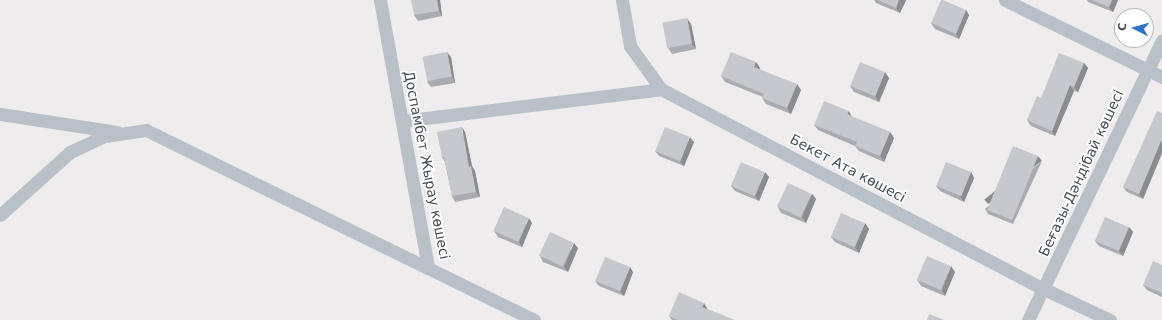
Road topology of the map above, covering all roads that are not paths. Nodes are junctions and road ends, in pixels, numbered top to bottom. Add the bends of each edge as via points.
1 (380, 0) edge
2 (622, 0) edge
3 (1005, 0) edge
4 (1162, 40) edge
5 (1147, 70) junction
6 (1162, 77) edge
7 (661, 89) junction
8 (0, 114) edge
9 (402, 121) junction
10 (125, 133) junction
11 (0, 215) edge
12 (428, 268) junction
13 (1044, 289) junction
14 (534, 320) edge
15 (1028, 320) edge
16 (1110, 320) edge

1 - 9 street, Доспамбет Жырау көшесі
2 - 7 street, Бекет Ата көшесі via 630,46
3 - 5 street
4 - 5 street, Беғазы-Дәндібай көшесі
5 - 6 street
5 - 13 street, Беғазы-Дәндібай көшесі
7 - 9 street
7 - 13 street, Бекет Ата көшесі
8 - 10 street
9 - 12 street, Доспамбет Жырау көшесі
10 - 11 street via 105,136 70,152
10 - 12 street via 146,130
12 - 14 street, Доспамбет Жырау көшесі
13 - 15 street, Беғазы-Дәндібай көшесі
13 - 16 street, Бекет Ата көшесі

